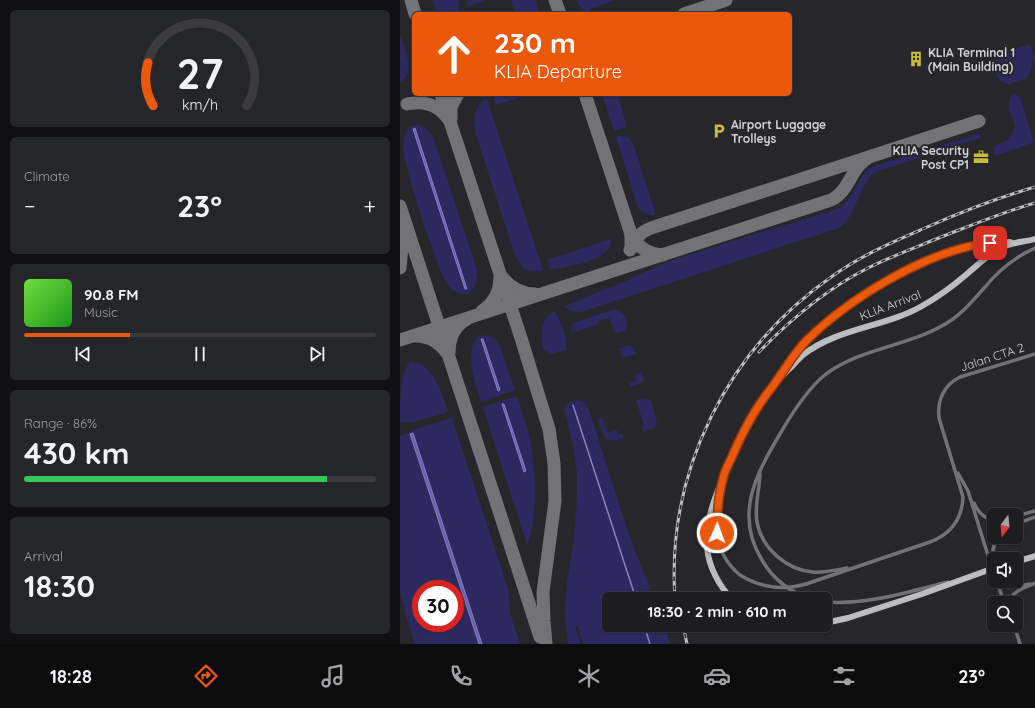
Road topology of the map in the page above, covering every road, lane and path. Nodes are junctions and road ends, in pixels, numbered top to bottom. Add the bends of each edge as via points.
1 (1035, 236) edge
2 (1035, 240) edge
3 (1035, 248) edge
4 (1035, 354) edge
5 (775, 383) junction
6 (954, 467) junction
7 (760, 470) junction
8 (723, 479) junction
9 (968, 491) junction
10 (1035, 511) edge
11 (1023, 514) edge
12 (1035, 517) edge
13 (987, 518) edge
14 (1023, 521) edge
15 (987, 552) edge
16 (1035, 556) edge
17 (1023, 560) edge
18 (864, 564) junction
19 (987, 570) edge
20 (972, 575) junction
21 (1035, 583) edge
22 (1023, 585) edge
23 (726, 592) edge
24 (794, 592) edge
25 (1012, 596) edge
26 (832, 602) edge
27 (832, 622) edge
28 (1016, 632) edge
29 (1020, 644) edge

1 - 5 main road via 1011,242 978,244 937,257 888,281 836,315 807,340 794,354
2 - 5 main road, KLIA Arrival via 1002,247 944,292 920,307 850,331 803,355
3 - 7 street via 1004,268 965,310 952,320 924,334 845,362 825,375 809,391 791,416
4 - 6 street, Jalan CTA 2 via 960,377 943,392 939,401 939,418
5 - 8 main road via 740,438
6 - 9 street
6 - 18 street via 962,489 963,504 953,528 937,540
7 - 18 street via 757,523 767,545 780,559 798,569 814,572
7 - 24 street via 754,483 749,511 749,527 753,542 764,564 782,584
8 - 18 street, bridge via 717,522 718,541 726,559 740,575 771,588 789,588
8 - 23 main road via 710,514 707,550 715,575
9 - 13 street via 979,512
9 - 15 street, bridge
10 - 11 street
12 - 14 street
16 - 17 main road
19 - 20 main road
20 - 26 street via 867,601
20 - 27 main road via 922,594
21 - 22 street
21 - 25 street
28 - 29 street

